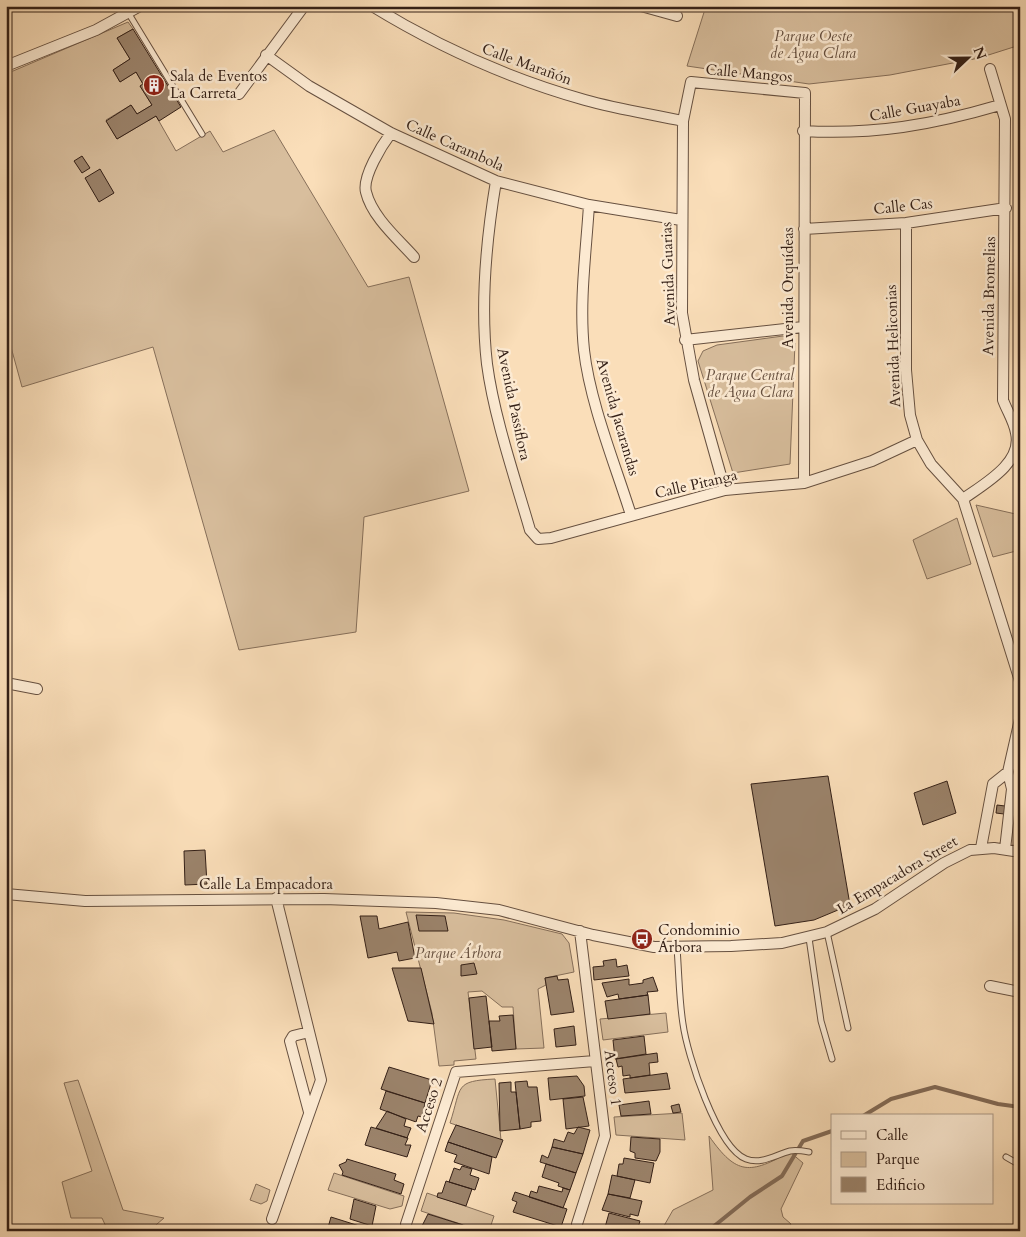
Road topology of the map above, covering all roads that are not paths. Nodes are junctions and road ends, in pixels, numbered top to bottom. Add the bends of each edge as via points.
1 (140, 6) edge
2 (304, 6) edge
3 (372, 6) edge
4 (641, 6) edge
5 (129, 14) junction
6 (677, 16) dead end
7 (266, 55) junction
8 (6, 66) edge
9 (990, 69) dead end
10 (691, 82) joint
11 (804, 93) joint
12 (239, 94) dead end
13 (1000, 105) junction
14 (683, 121) junction
15 (803, 132) junction
16 (391, 133) junction
17 (202, 134) dead end
18 (496, 181) junction
19 (589, 205) junction
20 (1006, 208) junction
21 (681, 220) junction
22 (906, 223) junction
23 (804, 229) junction
24 (414, 258) dead end
25 (803, 327) junction
26 (685, 340) junction
27 (917, 440) junction
28 (804, 483) junction
29 (725, 490) junction
30 (964, 499) junction
31 (631, 515) junction
32 (538, 539) joint
33 (1020, 681) edge
34 (6, 683) edge
35 (37, 689) dead end
36 (1020, 720) edge
37 (1008, 772) junction
38 (981, 848) junction
39 (1005, 849) junction
40 (1020, 852) edge
41 (6, 894) edge
42 (276, 898) junction
43 (580, 931) junction
44 (827, 932) junction
45 (809, 938) junction
46 (677, 948) junction
47 (990, 986) dead end
48 (1020, 992) edge
49 (848, 1028) dead end
50 (309, 1032) junction
51 (832, 1059) dead end
52 (595, 1061) junction
53 (309, 1112) junction
54 (808, 1152) dead end
55 (1006, 1156) dead end
56 (1020, 1165) edge
57 (272, 1219) dead end
58 (406, 1224) dead end
59 (577, 1224) dead end

1 - 5 street
2 - 7 street
3 - 14 street, Calle Marañón via 429,40 535,84 586,100
4 - 6 street
5 - 8 street
5 - 17 lane
7 - 12 street
7 - 16 street, Calle Carambola via 309,86
9 - 13 street, Avenida Bromelias
10 - 11 street, Calle Mangos
10 - 14 street, Avenida Guarias
11 - 15 street, Avenida Orquídeas
13 - 15 street, Calle Guayaba via 959,117 890,130
13 - 20 street, Avenida Bromelias via 1005,119
14 - 21 street, Avenida Guarias
15 - 23 street, Avenida Orquídeas
16 - 18 street, Calle Carambola
16 - 24 street via 380,148 366,191 375,212
18 - 19 street, Calle Carambola
18 - 32 street, Avenida Passiflora via 487,236 484,329 487,365 530,530
19 - 21 street, Calle Carambola
19 - 31 street, Avenida Jacarandas via 584,350 592,391
20 - 22 street, Calle Cas
20 - 30 street, Avenida Bromelias via 1003,400 1017,435 1016,448 999,472
21 - 26 street, Avenida Guarias
22 - 23 street, Calle Cas
22 - 27 street, Avenida Heliconias via 906,370 910,415
23 - 25 street, Avenida Orquídeas
25 - 26 street
25 - 28 street, Avenida Orquídeas
26 - 29 street, Avenida Guarias
27 - 28 street, Calle Pitanga via 872,461
27 - 30 street, Avenida Heliconias via 931,464
28 - 29 street, Calle Pitanga
29 - 31 street, Calle Pitanga
30 - 33 street, Avenida Heliconias
31 - 32 street, Calle Pitanga
34 - 35 street
36 - 37 street
37 - 38 street via 993,784
37 - 39 street via 1012,789
38 - 39 street, La Empacadora Street
38 - 44 street, La Empacadora Street via 957,855 875,908
39 - 40 street, La Empacadora Street
41 - 42 street, Calle La Empacadora via 85,901
42 - 43 street, La Empacadora Street via 400,900 464,906 526,916
42 - 50 street
43 - 46 street, La Empacadora Street via 637,945
43 - 52 street, Acceso 1
44 - 45 street, La Empacadora Street
44 - 49 lane
45 - 46 street, La Empacadora Street
45 - 51 lane via 821,1021
46 - 54 lane via 683,1024 693,1067 721,1131 735,1152 747,1160 769,1159 791,1150
47 - 48 street
50 - 53 street via 320,1080
50 - 53 street via 293,1036 290,1043
52 - 58 street, Acceso 2 via 456,1072
52 - 59 street, Acceso 1 via 605,1136
53 - 57 street
55 - 56 lane

